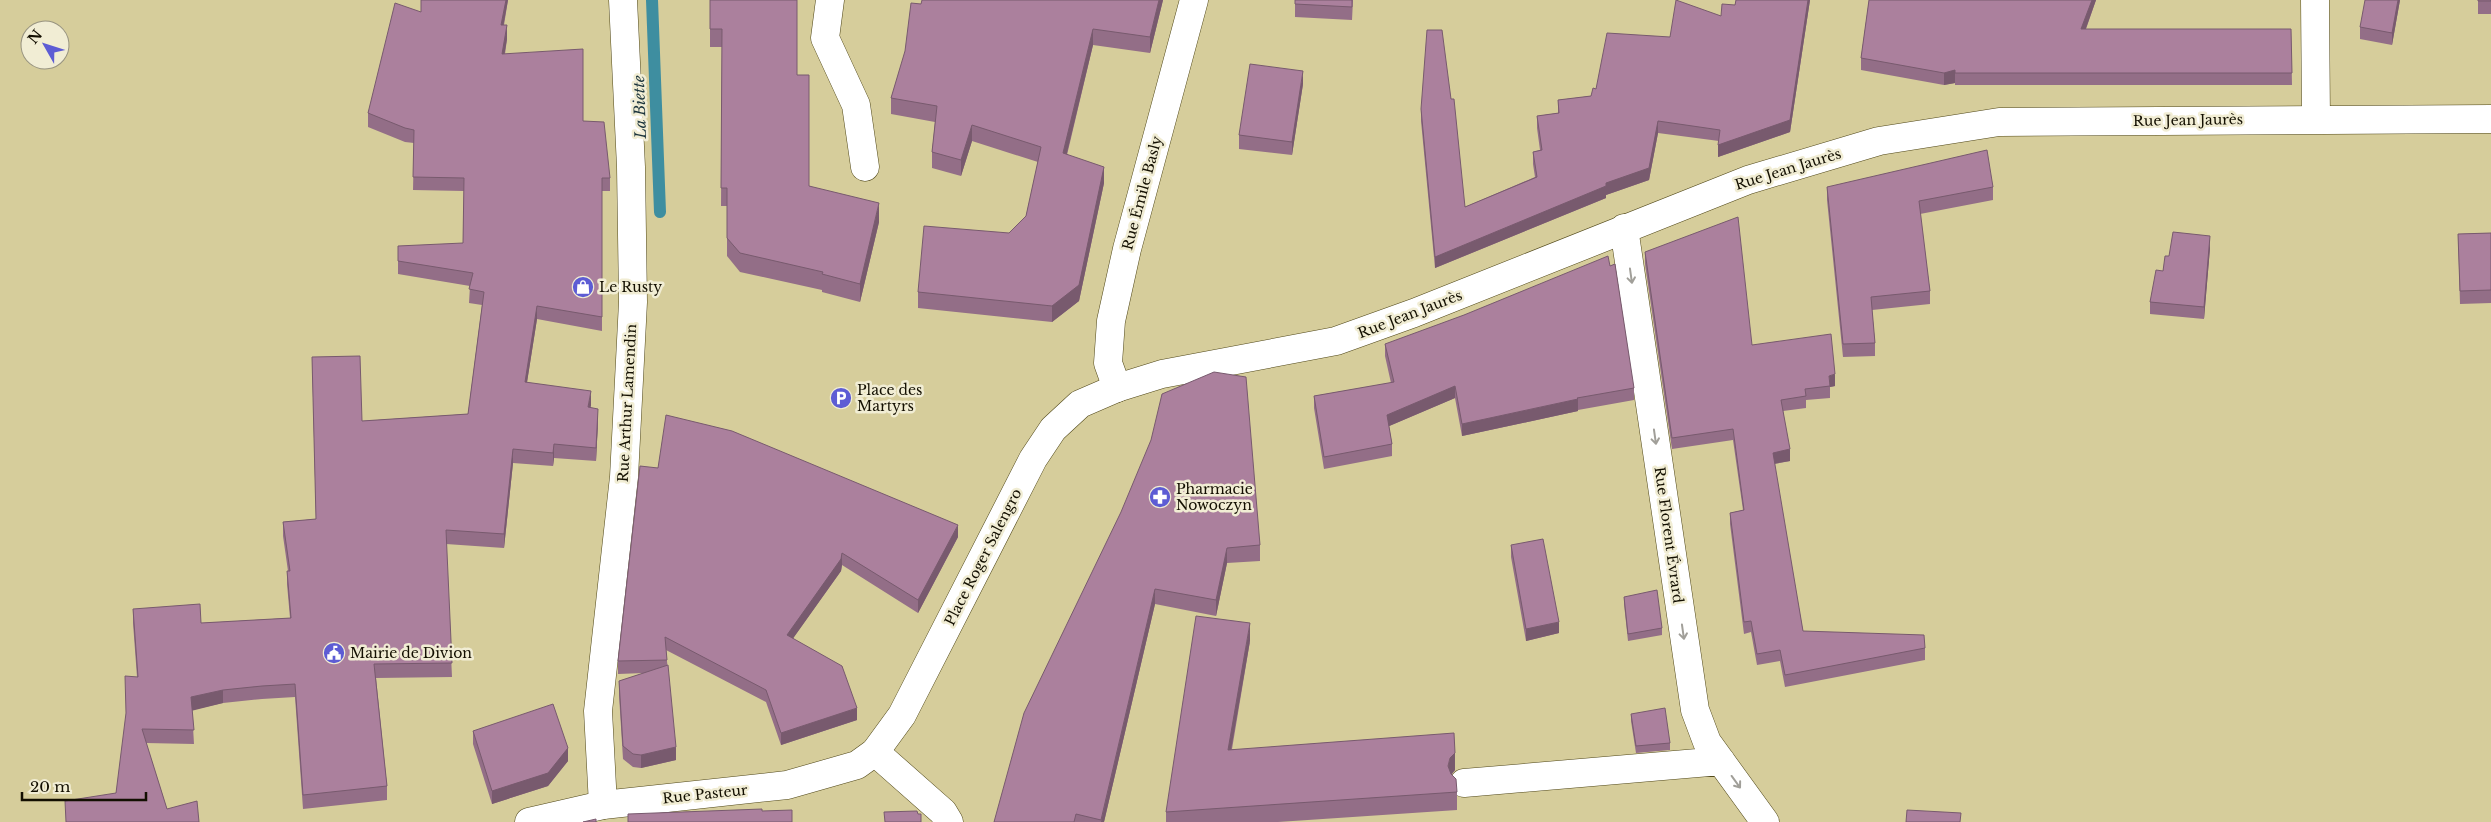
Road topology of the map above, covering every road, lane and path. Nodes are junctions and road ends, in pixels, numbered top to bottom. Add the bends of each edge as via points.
1 (623, 0) edge
2 (830, 0) edge
3 (1194, 0) edge
4 (2315, 0) edge
5 (2316, 119) junction
6 (2491, 119) edge
7 (865, 167) dead end
8 (1624, 228) junction
9 (1117, 388) junction
10 (876, 752) junction
11 (1721, 761) junction
12 (1464, 783) dead end
13 (603, 805) junction
14 (529, 822) edge
15 (948, 822) edge
16 (1765, 822) edge

1 - 13 main road, Rue Arthur Lamendin via 633,302 624,477 598,711
2 - 7 main road via 824,38 856,105
3 - 9 main road, Rue Émile Basly via 1127,248 1111,321 1108,364
4 - 5 main road
5 - 6 main road, Rue Jean Jaurès
5 - 8 main road, Rue Jean Jaurès via 1999,122 1880,141 1748,180
8 - 9 main road, Rue Jean Jaurès via 1441,303 1336,341 1162,374
8 -> 11 main road, Rue Florent Évrard via 1695,710 1707,742
9 - 10 main road, Place Roger Salengro via 1080,404 1053,429 1033,460 902,715
10 - 13 main road, Rue Pasteur via 857,765 787,785
10 - 15 main road via 943,812
11 - 12 main road
11 -> 16 main road, Rue Florent Évrard
13 - 14 main road, Rue Pasteur

